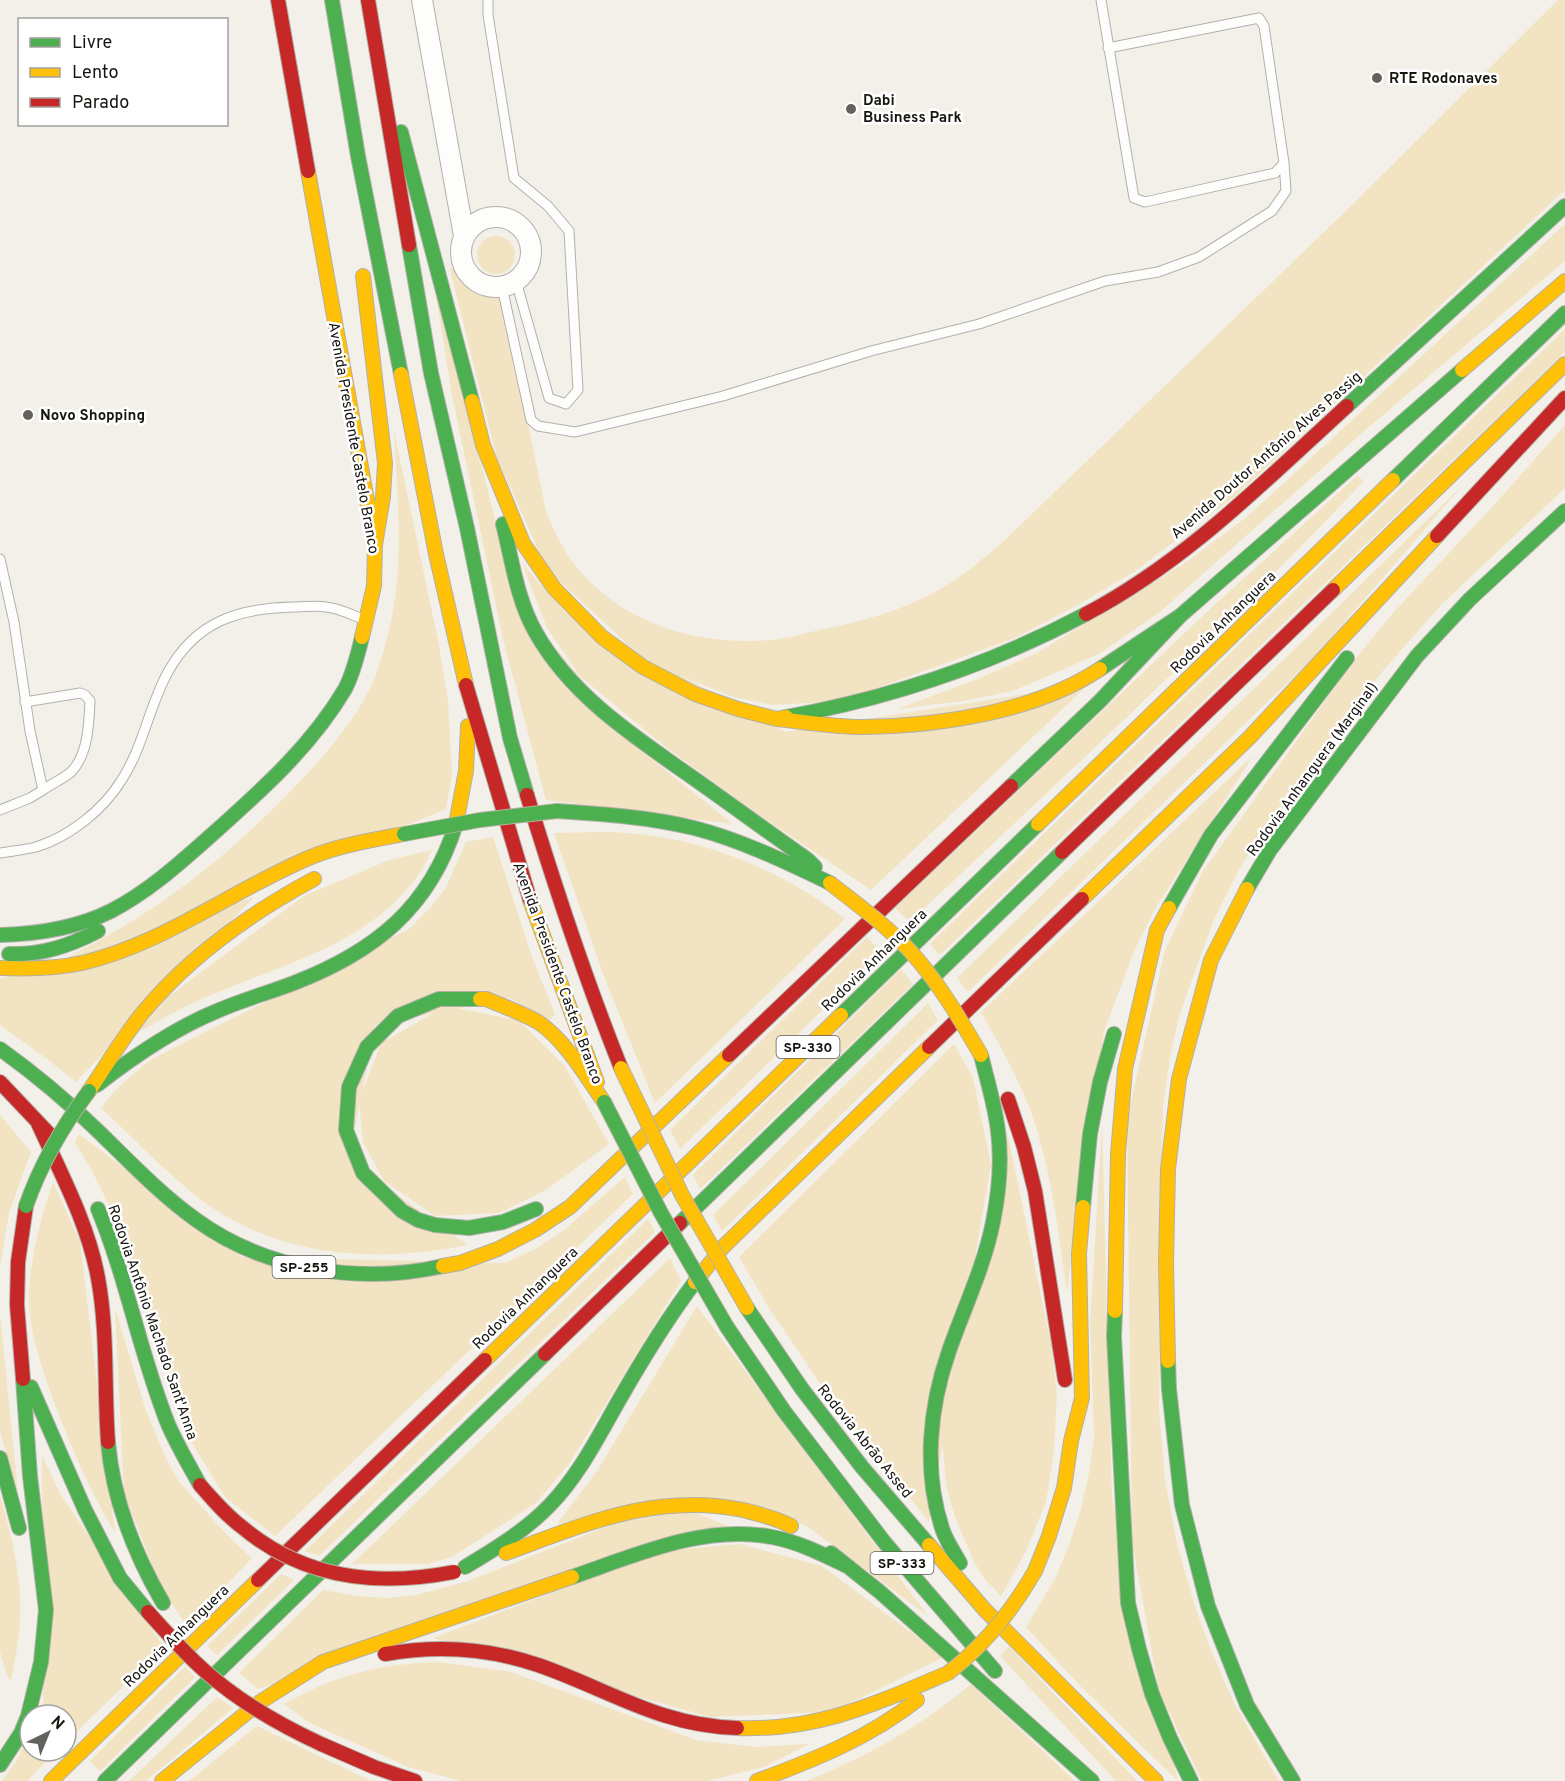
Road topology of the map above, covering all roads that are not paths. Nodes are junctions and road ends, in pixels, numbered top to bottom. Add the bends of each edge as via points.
1 (278, 0) edge
2 (332, 0) edge
3 (368, 0) edge
4 (422, 0) edge
5 (488, 0) edge
6 (1101, 0) edge
7 (376, 46) junction
8 (1108, 48) junction
9 (358, 156) junction
10 (1284, 164) junction
11 (1565, 207) edge
12 (360, 236) dead end
13 (464, 236) junction
14 (361, 259) dead end
15 (1565, 281) edge
16 (509, 284) junction
17 (1565, 313) edge
18 (1565, 364) edge
19 (1565, 398) edge
20 (483, 445) junction
21 (1565, 511) edge
22 (1430, 542) junction
23 (375, 545) junction
24 (0, 559) edge
25 (1180, 616) junction
26 (367, 620) junction
27 (467, 690) junction
28 (25, 702) junction
29 (777, 719) junction
30 (43, 789) junction
31 (0, 810) edge
32 (404, 834) junction
33 (0, 853) edge
34 (367, 855) dead end
35 (324, 874) dead end
36 (157, 883) junction
37 (830, 883) junction
38 (1157, 930) junction
39 (0, 935) edge
40 (0, 954) edge
41 (0, 968) edge
42 (1131, 984) dead end
43 (1117, 1023) dead end
44 (0, 1048) edge
45 (981, 1055) junction
46 (621, 1068) joint
47 (0, 1082) edge
48 (89, 1091) junction
49 (604, 1102) junction
50 (37, 1121) junction
51 (640, 1141) junction
52 (74, 1167) dead end
53 (564, 1192) dead end
54 (90, 1193) dead end
55 (546, 1204) dead end
56 (22, 1366) junction
57 (1071, 1441) junction
58 (0, 1458) edge
59 (22, 1546) dead end
60 (849, 1567) junction
61 (459, 1570) junction
62 (166, 1607) dead end
63 (985, 1610) junction
64 (179, 1626) dead end
65 (948, 1673) junction
66 (1001, 1677) dead end
67 (279, 1691) junction
68 (1017, 1695) dead end
69 (7, 1729) dead end
70 (321, 1744) junction
71 (0, 1747) edge
72 (0, 1765) edge
73 (51, 1781) edge
74 (105, 1781) edge
75 (162, 1781) edge
76 (415, 1781) edge
77 (757, 1781) edge
78 (1092, 1781) edge
79 (1099, 1781) edge
80 (1156, 1781) edge
81 (1191, 1781) edge
82 (1293, 1781) edge

1 - 23 main road, Avenida Presidente Castelo Branco
2 - 9 main road, Avenida Presidente Castelo Branco
3 - 7 main road, Avenida Presidente Castelo Branco
4 - 13 street
5 - 16 lane via 514,178 548,206 569,231 578,390 566,404 549,398
6 - 8 lane
7 - 20 main road, Avenida Presidente Castelo Branco
7 - 46 main road, Avenida Presidente Castelo Branco via 431,374 510,738 558,899
8 - 10 lane via 1259,18 1264,26
8 - 10 lane via 1134,198 1145,202 1275,173
9 - 12 main road
9 - 27 main road, Avenida Presidente Castelo Branco via 436,554
10 - 16 lane via 1286,191 1272,211 1199,257 1158,272 1105,281 979,324 871,351 723,396 575,432 538,426 531,420
11 - 29 main road, Avenida Doutor Antônio Alves Passig via 1238,506 1148,577 1008,653 876,696
13 - 16 street via 461,259 472,278 482,284
13 - 16 street via 470,226 491,216 514,221 523,229 529,239 530,262 524,273
14 - 23 main road via 385,463
15 - 25 main road
17 - 73 main road, Rodovia Anhanguera / SP-330
18 - 74 main road, SP-330
19 - 22 main road
20 - 29 main road, Avenida Presidente Castelo Branco via 523,543 554,588 585,620 620,651 671,683 717,703
20 - 37 main road via 523,602 559,666 576,687 626,730 808,860
21 - 82 main road, Rodovia Anhanguera (Marginal) via 1470,599 1417,656 1270,850 1211,960 1179,1079 1168,1169 1166,1262 1169,1389 1182,1505 1208,1606 1247,1705
22 - 38 main road via 1211,835
22 - 61 main road via 1250,737 723,1246 665,1320 567,1485 517,1534
23 - 26 main road, Avenida Presidente Castelo Branco via 374,586
24 - 28 lane via 14,621
25 - 29 main road, Avenida Presidente Castelo Branco via 1089,676 1043,697 992,712 938,722 862,727
25 - 51 main road, Rodovia Anhanguera / SP-330 via 1100,701
26 - 33 lane via 327,607 282,607 243,612 198,633 167,673 131,761 113,793 71,830 37,847
26 - 36 main road, Avenida Presidente Castelo Branco via 346,687 317,732 263,789
27 - 48 main road via 468,772 464,798 451,844 420,901 360,951 307,978 183,1027 158,1040
27 - 49 main road, Avenida Presidente Castelo Branco via 525,885
28 - 30 lane
28 - 30 lane via 80,693 90,702 87,741 76,765
30 - 31 lane
32 - 34 main road
32 - 37 main road, bridge via 514,814 592,813 693,828 756,850
32 - 41 main road via 352,843 312,857 165,933 123,950 53,967
35 - 48 main road via 258,910 195,959 140,1017
36 - 39 main road, Avenida Presidente Castelo Branco via 110,911 75,925
36 - 40 main road via 116,921 76,942 41,953
37 - 45 main road, bridge via 883,925 916,958
38 - 42 main road
38 - 81 main road via 1125,1069 1118,1154 1113,1336 1128,1603 1151,1695
43 - 57 main road via 1090,1134 1079,1254 1082,1398
44 - 51 main road, SP-255 via 58,1094 190,1216 230,1240 309,1269 351,1275 409,1274 494,1250 537,1231 562,1213
45 - 57 main road via 1009,1102 1035,1191 1063,1364
45 - 63 main road via 999,1138 997,1198 986,1252 939,1382 931,1444 932,1476 943,1530
46 - 63 main road, Rodovia Abrão Assed / SP-333, bridge via 682,1195 747,1308 862,1467
47 - 50 main road
48 - 56 main road, bridge via 51,1145 26,1206 18,1262
49 - 55 main road via 563,1047 538,1023 501,1003 472,997 430,1000 400,1014 361,1054 346,1098 347,1132 357,1164 393,1206 428,1224 474,1230 505,1222
49 - 66 main road, SP-333, bridge via 727,1328 804,1438 885,1543
50 - 52 main road via 62,1147
50 - 62 main road via 78,1213 98,1278 112,1472 129,1537
51 - 53 main road
54 - 61 main road, Rodovia Antônio Machado Sant'Anna, bridge via 113,1248 165,1416 200,1485 223,1510 249,1533 326,1572 394,1581 424,1579
56 - 70 main road, bridge via 85,1510 120,1578 192,1660 267,1716
56 - 72 main road via 46,1610 41,1662 28,1716
57 - 65 main road, bridge via 1064,1488 1035,1571 997,1628
58 - 59 main road
60 - 61 main road via 786,1523 741,1509 672,1503 628,1510
60 - 67 main road via 799,1544 768,1536 736,1533 682,1540 323,1662
60 - 78 main road
63 - 80 main road, Rodovia Abrão Assed / SP-333
64 - 70 main road, bridge via 197,1648 237,1683
65 - 67 main road via 842,1716 767,1728 694,1724 667,1717 538,1665 470,1651 398,1651 345,1664
65 - 77 main road via 899,1715 863,1737 809,1763
67 - 75 main road
68 - 79 main road
69 - 71 main road
70 - 76 main road

